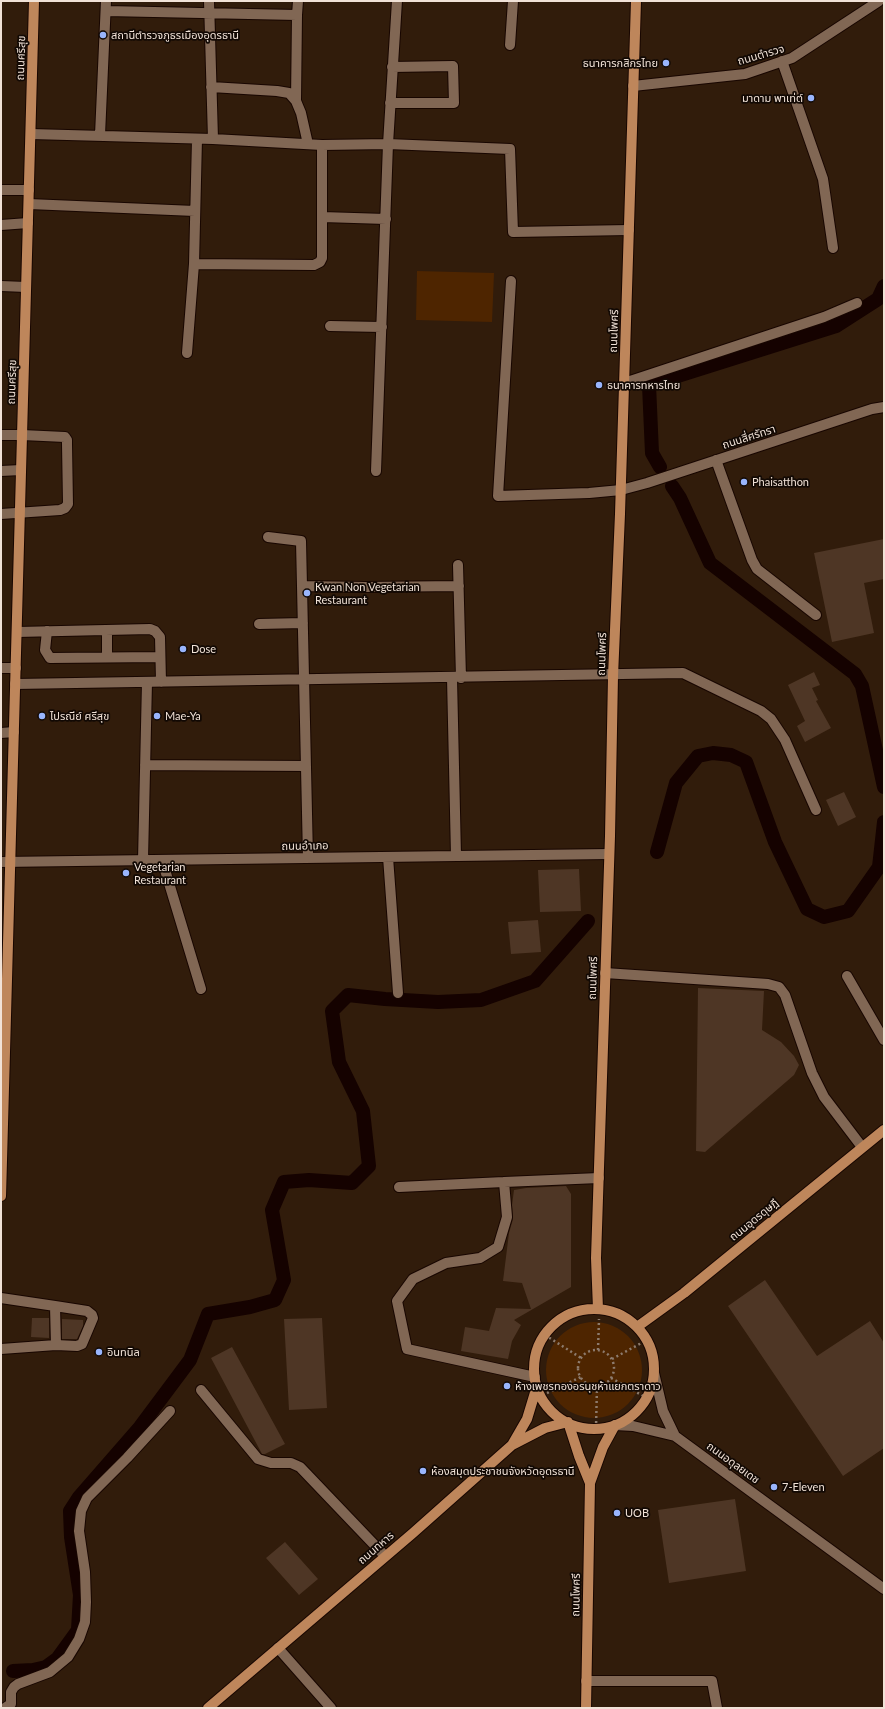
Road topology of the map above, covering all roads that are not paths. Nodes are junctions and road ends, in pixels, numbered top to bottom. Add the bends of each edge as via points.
1 (34, 1) edge
2 (209, 1) edge
3 (298, 1) edge
4 (397, 1) edge
5 (513, 1) edge
6 (636, 1) edge
7 (879, 1) edge
8 (106, 6) edge
9 (210, 12) junction
10 (297, 14) junction
11 (510, 45) dead end
12 (782, 62) junction
13 (392, 67) junction
14 (633, 86) junction
15 (212, 87) junction
16 (296, 101) junction
17 (390, 103) junction
18 (30, 134) junction
19 (100, 136) junction
20 (197, 139) junction
21 (213, 139) junction
22 (308, 144) junction
23 (388, 144) junction
24 (322, 145) junction
25 (1, 190) edge
26 (29, 190) junction
27 (29, 204) junction
28 (195, 211) junction
29 (322, 217) junction
30 (386, 219) junction
31 (28, 223) junction
32 (1, 225) edge
33 (629, 230) junction
34 (833, 248) dead end
35 (194, 264) junction
36 (511, 281) dead end
37 (1, 286) edge
38 (26, 287) junction
39 (857, 303) dead end
40 (330, 326) dead end
41 (382, 327) junction
42 (187, 352) dead end
43 (624, 383) junction
44 (884, 407) edge
45 (22, 434) junction
46 (1, 435) edge
47 (716, 460) junction
48 (21, 470) junction
49 (1, 471) edge
50 (376, 471) dead end
51 (621, 490) junction
52 (20, 513) junction
53 (1, 514) edge
54 (268, 537) dead end
55 (458, 565) dead end
56 (302, 586) junction
57 (459, 586) junction
58 (816, 615) dead end
59 (303, 623) junction
60 (259, 624) dead end
61 (107, 630) junction
62 (47, 631) junction
63 (17, 632) junction
64 (107, 657) junction
65 (160, 657) junction
66 (1, 668) edge
67 (16, 668) junction
68 (613, 676) junction
69 (457, 678) junction
70 (305, 680) junction
71 (147, 682) junction
72 (160, 682) junction
73 (15, 684) junction
74 (14, 732) junction
75 (1, 733) edge
76 (145, 765) junction
77 (306, 766) junction
78 (816, 810) dead end
79 (609, 854) junction
80 (456, 856) junction
81 (388, 857) junction
82 (308, 858) junction
83 (143, 860) junction
84 (162, 860) junction
85 (6, 861) edge
86 (605, 973) junction
87 (847, 976) dead end
88 (201, 990) dead end
89 (398, 993) dead end
90 (3, 1010) edge
91 (884, 1040) edge
92 (884, 1130) edge
93 (862, 1147) junction
94 (599, 1178) junction
95 (504, 1182) junction
96 (399, 1187) dead end
97 (1, 1196) edge
98 (1, 1298) edge
99 (55, 1306) junction
100 (598, 1309) junction
101 (637, 1327) junction
102 (56, 1345) junction
103 (1, 1349) edge
104 (654, 1373) junction
105 (536, 1382) junction
106 (201, 1390) dead end
107 (170, 1411) dead end
108 (568, 1422) junction
109 (615, 1425) junction
110 (675, 1436) junction
111 (512, 1445) junction
112 (590, 1484) junction
113 (385, 1556) junction
114 (884, 1589) edge
115 (278, 1648) junction
116 (586, 1681) junction
117 (5, 1708) edge
118 (208, 1708) edge
119 (331, 1708) edge
120 (586, 1708) edge
121 (717, 1708) edge

1 - 18 main road, ถนนศรีสุข
2 - 9 street
3 - 10 street
4 - 13 street
5 - 11 street
6 - 14 main road, ถนนโพศรี
7 - 12 street, ถนนตำรวจ
8 - 9 street
8 - 19 street
9 - 10 street
9 - 15 street
10 - 16 street
12 - 14 street, ถนนตำรวจ via 745,74
12 - 34 street via 823,179
13 - 17 street
13 - 17 street via 453,66 454,103
14 - 33 main road, ถนนโพศรี
15 - 16 street via 277,91 289,94
15 - 21 street
16 - 22 street
17 - 23 street
18 - 19 street
18 - 26 main road, ถนนศรีสุข
19 - 20 street
20 - 21 street
20 - 28 street
21 - 22 street
22 - 24 street
23 - 24 street
23 - 30 street
23 - 33 street via 510,149 513,232
24 - 29 street
25 - 26 street
26 - 27 main road, ถนนศรีสุข
27 - 28 street
27 - 31 main road, ถนนศรีสุข
28 - 35 street
29 - 30 street
29 - 35 street via 322,258 314,265
30 - 41 street
31 - 32 street
31 - 38 main road, ถนนศรีสุข
33 - 43 main road, ถนนโพศรี
35 - 42 street
36 - 51 street, ถนนสี่ศรัทรา via 498,496
37 - 38 street
38 - 45 main road, ถนนศรีสุข
39 - 43 street via 824,317
40 - 41 street
41 - 50 street
43 - 51 main road, ถนนโพศรี
44 - 47 street, ถนนสี่ศรัทรา
45 - 46 street
45 - 48 main road, ถนนศรีสุข
45 - 52 street via 65,437 67,440 68,504 60,510
47 - 51 street, ถนนสี่ศรัทรา
47 - 58 street via 757,569
48 - 49 street
48 - 52 main road, ถนนศรีสุข
51 - 68 main road, ถนนโพศรี
52 - 53 street
52 - 63 main road, ถนนศรีสุข
54 - 56 street via 301,541
55 - 57 street
56 - 57 street
56 - 59 street
57 - 69 street
59 - 60 street
59 - 70 street
61 - 62 street
61 - 64 street
61 - 65 street via 155,631 160,637
62 - 63 street
62 - 64 street via 45,650 50,658
63 - 67 main road, ถนนศรีสุข
64 - 65 street
65 - 72 street
66 - 67 street
67 - 73 main road, ถนนศรีสุข
68 - 69 street
68 - 78 street via 683,674 761,711 771,719 786,740
68 - 79 main road, ถนนโพศรี
69 - 70 street
69 - 80 street
70 - 72 street
70 - 77 street
71 - 72 street
71 - 73 street
71 - 76 street
73 - 74 main road, ถนนศรีสุข
74 - 75 street
74 - 85 main road, ถนนศรีสุข
76 - 77 street
76 - 83 street
77 - 82 street
79 - 80 street, ถนนอำเภอ
79 - 86 main road, ถนนโพศรี
80 - 81 street, ถนนอำเภอ
81 - 82 street, ถนนอำเภอ
81 - 89 street
82 - 84 street, ถนนอำเภอ
83 - 84 street, ถนนอำเภอ
83 - 85 street, ถนนอำเภอ
84 - 88 street
85 - 90 main road, ถนนศรีสุข
86 - 93 street via 768,984 779,987 785,995 812,1073 824,1097
86 - 94 main road, ถนนโพศรี
87 - 91 street
90 - 97 main road, ถนนศรีสุข
92 - 93 main road, ถนนอุดรดุษฎี
93 - 101 main road, ถนนอุดรดุษฎี via 684,1293
94 - 95 street
94 - 100 main road, ถนนโพศรี via 596,1258
95 - 96 street
95 - 105 street via 507,1218 498,1246 480,1258 446,1263 412,1279 397,1302 407,1349
98 - 99 street
99 - 102 street
99 - 102 street via 87,1311 93,1318 82,1344
100 - 101 main road via 619,1314
100 - 105 main road via 572,1313 550,1328 537,1350
101 - 104 main road via 647,1340 654,1360
102 - 103 street
104 - 109 main road via 647,1398 633,1415
104 - 110 street via 663,1411
105 - 108 main road via 553,1412
105 - 111 main road via 527,1419
106 - 113 street via 258,1459 271,1463 291,1463 300,1467
107 - 117 street via 87,1498 81,1511 79,1531 86,1602 85,1622 79,1638 68,1657 50,1672 14,1687 11,1692 11,1704
108 - 109 main road via 585,1428
108 - 111 main road, ถนนทหาร via 546,1428
108 - 112 main road, ถนนโพศรี
109 - 110 street, ถนนอดุลยเดช via 633,1426
109 - 112 main road, ถนนโพศรี via 603,1447
110 - 114 street, ถนนอดุลยเดช
111 - 113 main road, ถนนทหาร
112 - 116 main road, ถนนโพศรี
113 - 115 main road, ถนนทหาร
115 - 118 main road, ถนนทหาร
115 - 119 street
116 - 120 main road, ถนนโพศรี
116 - 121 street via 712,1681

